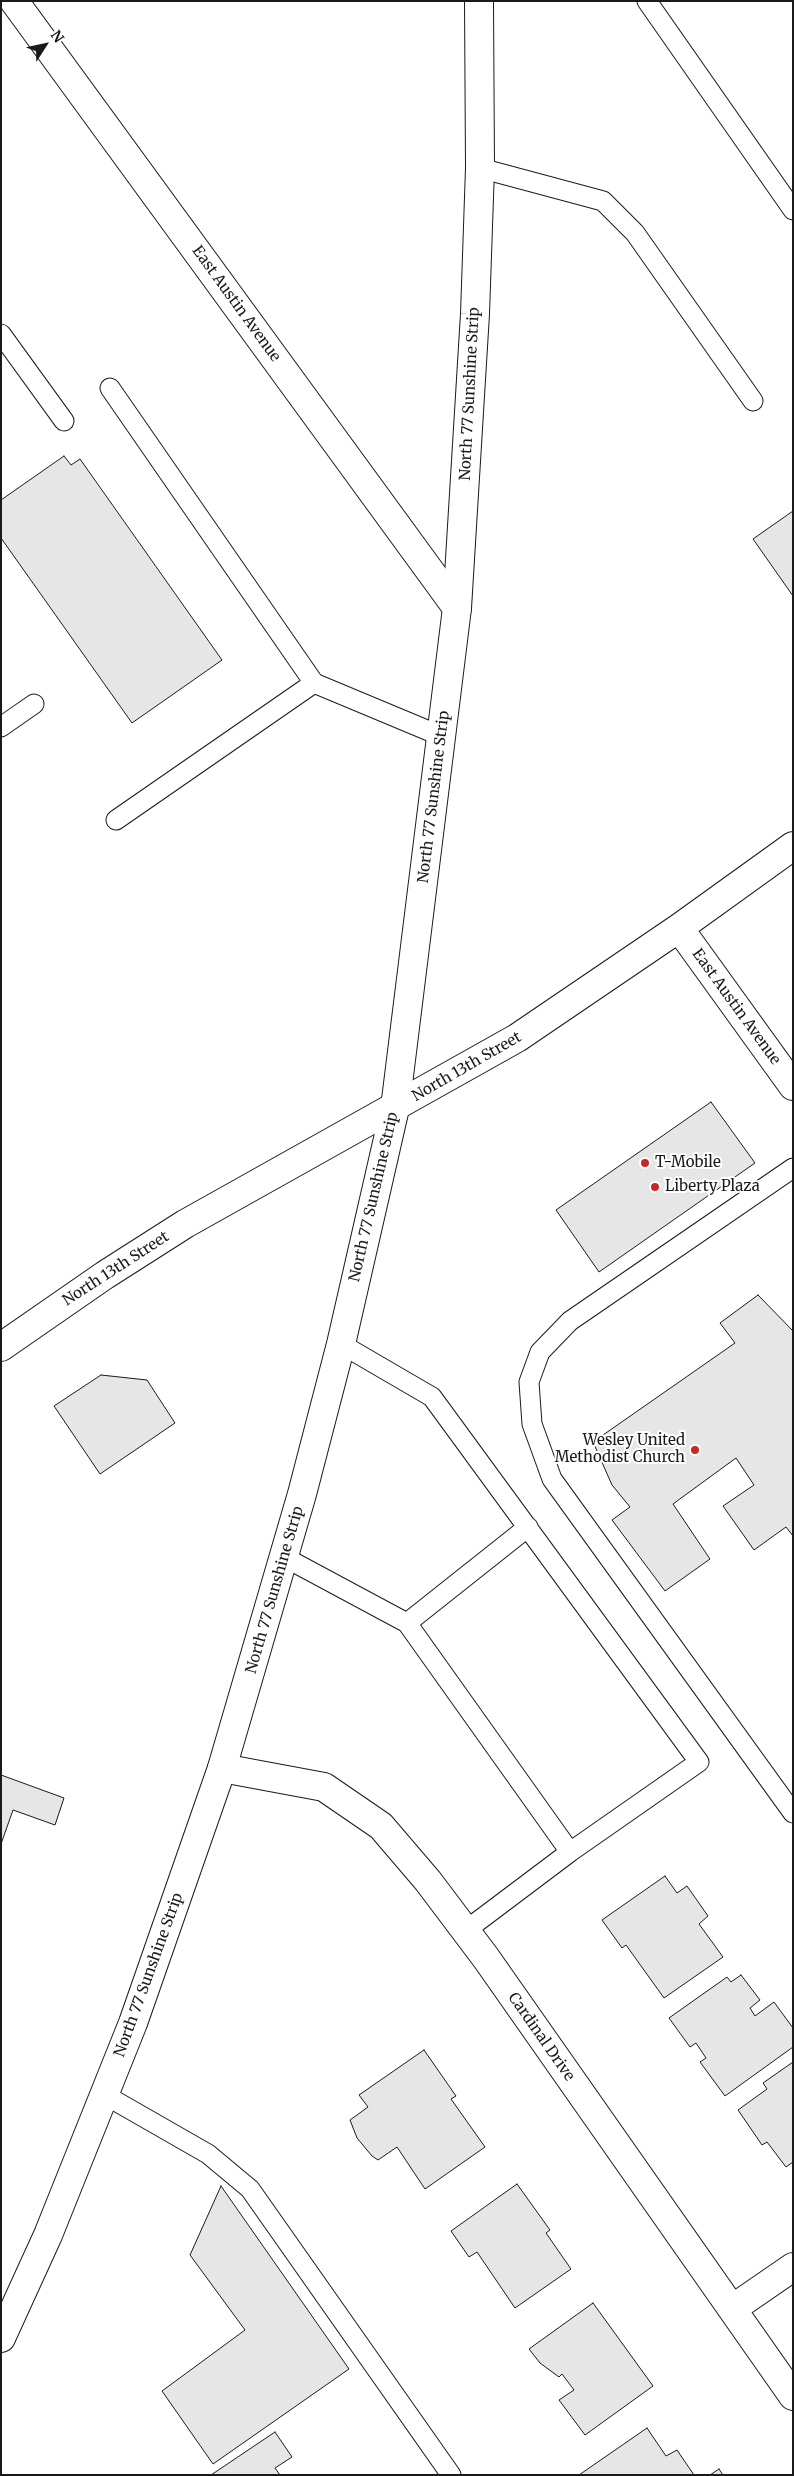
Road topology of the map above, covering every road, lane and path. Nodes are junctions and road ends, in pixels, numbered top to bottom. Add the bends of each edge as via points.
1 (14, 1) edge
2 (479, 1) edge
3 (647, 1) edge
4 (480, 168) junction
5 (793, 210) edge
6 (1, 334) edge
7 (110, 388) dead end
8 (753, 402) dead end
9 (64, 422) dead end
10 (457, 608) junction
11 (314, 683) junction
12 (34, 704) dead end
13 (1, 727) edge
14 (441, 736) junction
15 (116, 820) dead end
16 (793, 846) edge
17 (679, 928) junction
18 (793, 1086) edge
19 (395, 1108) junction
20 (793, 1168) edge
21 (341, 1344) junction
22 (1, 1347) edge
23 (528, 1527) junction
24 (284, 1557) junction
25 (407, 1623) junction
26 (222, 1768) junction
27 (793, 1813) edge
28 (570, 1852) junction
29 (465, 1931) junction
30 (104, 2095) junction
31 (793, 2267) edge
32 (732, 2310) junction
33 (1, 2338) edge
34 (793, 2396) edge
35 (451, 2475) edge

1 - 10 street, East Austin Avenue
2 - 4 street, North 77 Sunshine Strip
3 - 5 lane
4 - 8 lane via 603,201 635,233
4 - 10 street, North 77 Sunshine Strip via 475,314
6 - 9 lane
7 - 11 lane
10 - 14 street, North 77 Sunshine Strip
11 - 14 lane
11 - 15 lane
12 - 13 lane
14 - 19 street, North 77 Sunshine Strip
16 - 17 street, North 13th Street
17 - 18 street, East Austin Avenue
17 - 19 street, North 13th Street via 517,1038
19 - 21 street, North 77 Sunshine Strip
19 - 22 street, North 13th Street via 185,1224 105,1274
20 - 27 lane via 570,1321 540,1352 529,1382 532,1424 552,1479
21 - 23 lane via 432,1397
21 - 24 street, North 77 Sunshine Strip
23 - 25 lane
23 - 28 lane via 699,1762
24 - 25 lane
24 - 26 street, North 77 Sunshine Strip
25 - 28 lane
26 - 29 street, Cardinal Drive via 324,1787 381,1826
26 - 30 street, North 77 Sunshine Strip via 133,2023
28 - 29 lane
29 - 32 street, Cardinal Drive
30 - 33 street, North 77 Sunshine Strip via 48,2236
30 - 35 lane via 208,2154 250,2189
31 - 32 street
32 - 34 street, Cardinal Drive

